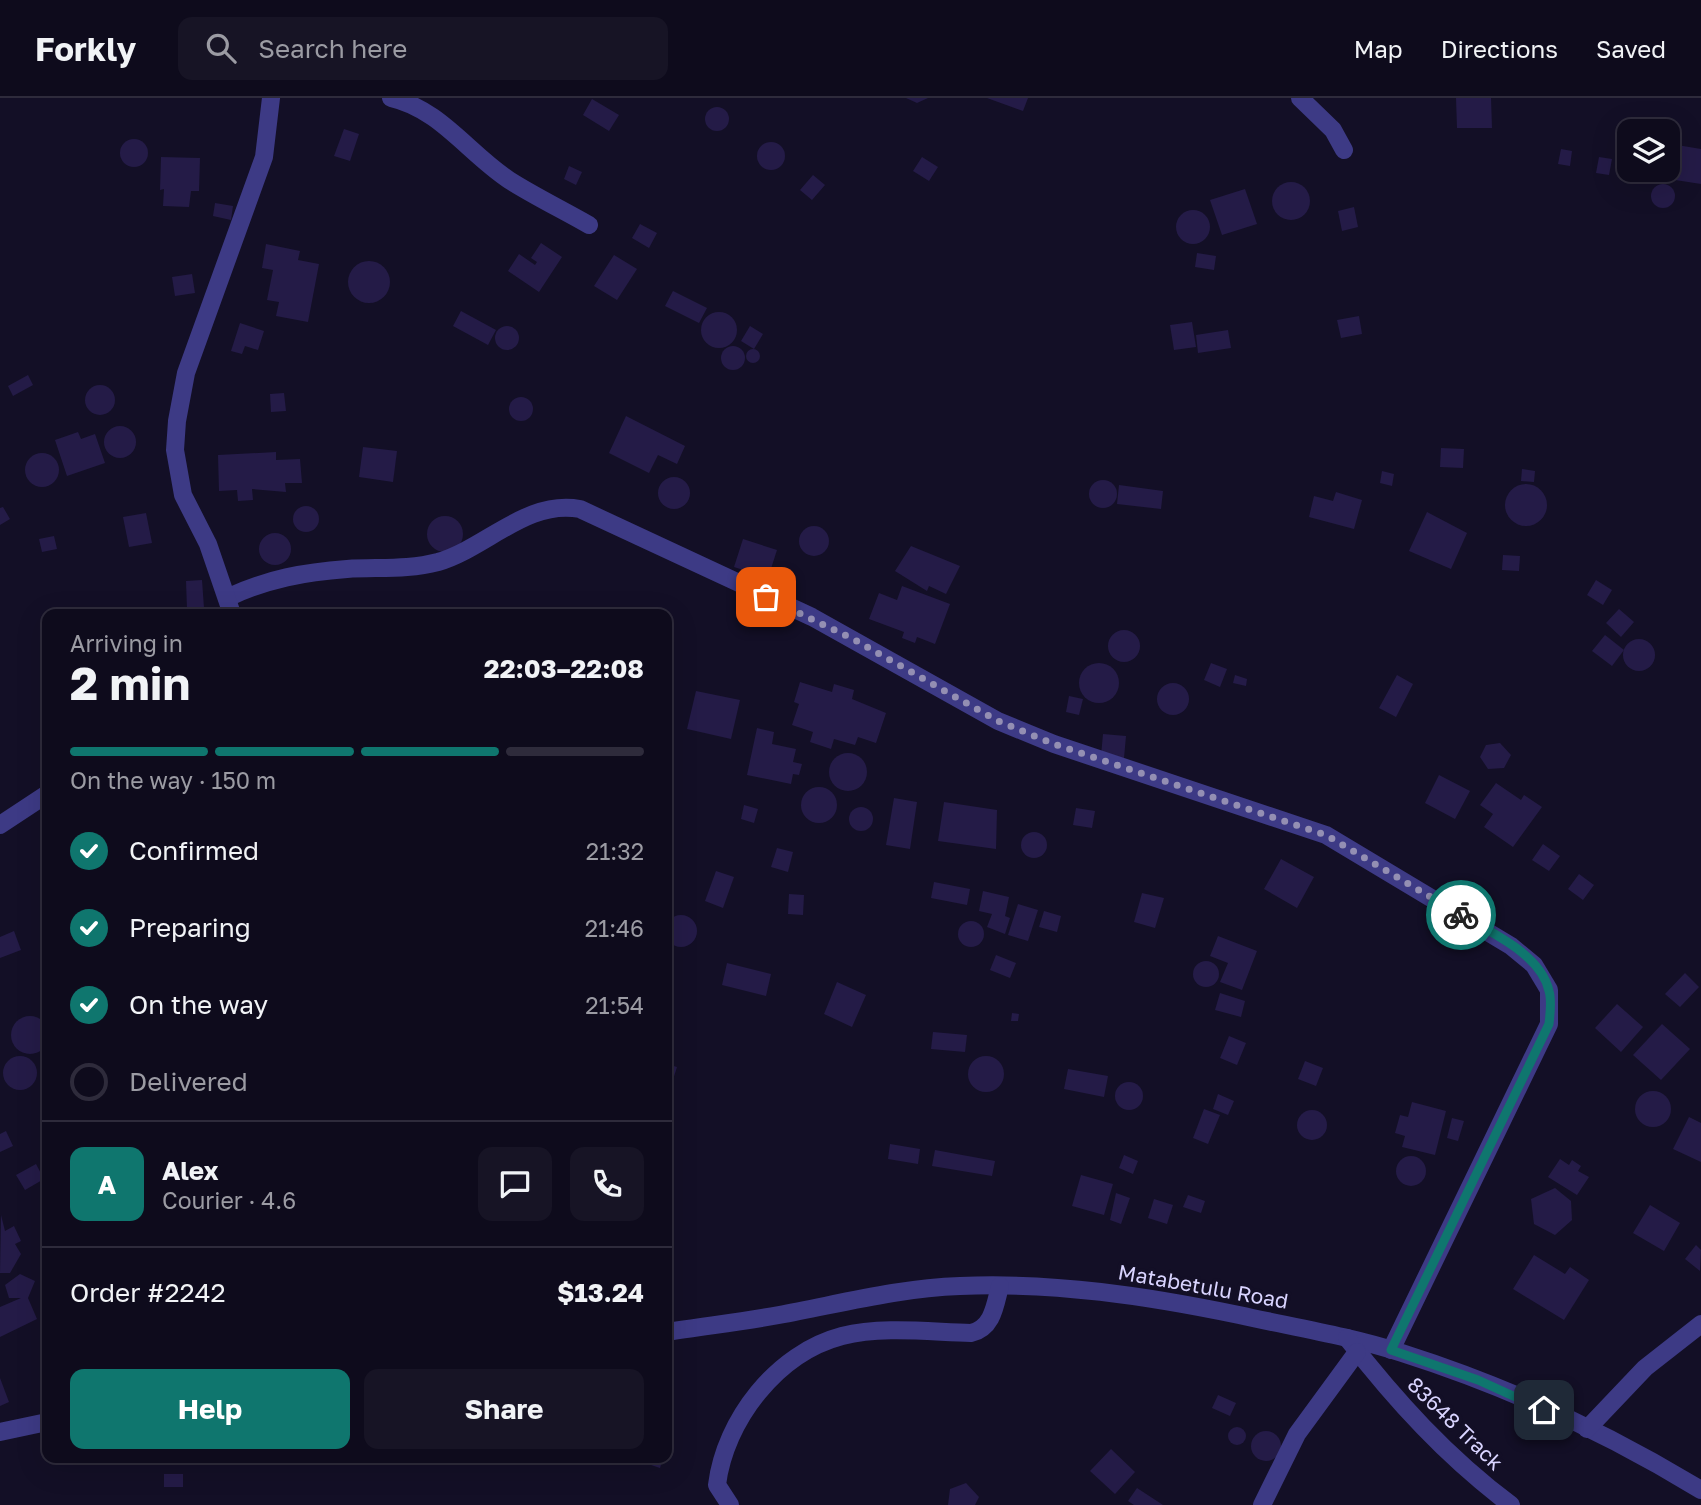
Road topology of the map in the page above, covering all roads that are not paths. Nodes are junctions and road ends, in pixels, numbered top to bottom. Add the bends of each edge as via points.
1 (271, 98) edge
2 (391, 98) edge
3 (1300, 98) edge
4 (1344, 150) dead end
5 (589, 225) dead end
6 (230, 606) edge
7 (42, 797) edge
8 (0, 825) edge
9 (1000, 1286) junction
10 (1701, 1324) edge
11 (672, 1331) edge
12 (1352, 1345) junction
13 (1391, 1350) junction
14 (42, 1423) edge
15 (1587, 1429) junction
16 (0, 1432) edge
17 (1701, 1490) edge
18 (730, 1505) edge
19 (1262, 1505) edge
20 (1511, 1505) edge

1 - 6 street via 264,157 187,373 177,421 175,450 183,495
2 - 5 street via 432,114 510,180
3 - 4 street via 1333,130
6 - 13 street via 281,577 436,563 466,553 550,507 580,509 812,617 998,721 1326,835 1511,946 1543,977 1549,990 1549,1024
7 - 8 street
9 - 11 street, Matabetulu Road via 958,1286 853,1299
9 - 12 street, Matabetulu Road via 1150,1297
9 - 18 street via 989,1323 981,1331 880,1330 840,1336 797,1356 746,1407 727,1447 717,1485
10 - 15 street via 1645,1368
12 - 13 street, Matabetulu Road
12 - 19 street via 1297,1434
12 - 20 street, 83648 Track via 1423,1430 1469,1474
13 - 15 street, Matabetulu Road via 1478,1380
14 - 16 street
15 - 17 street, Matabetulu Road via 1639,1452

